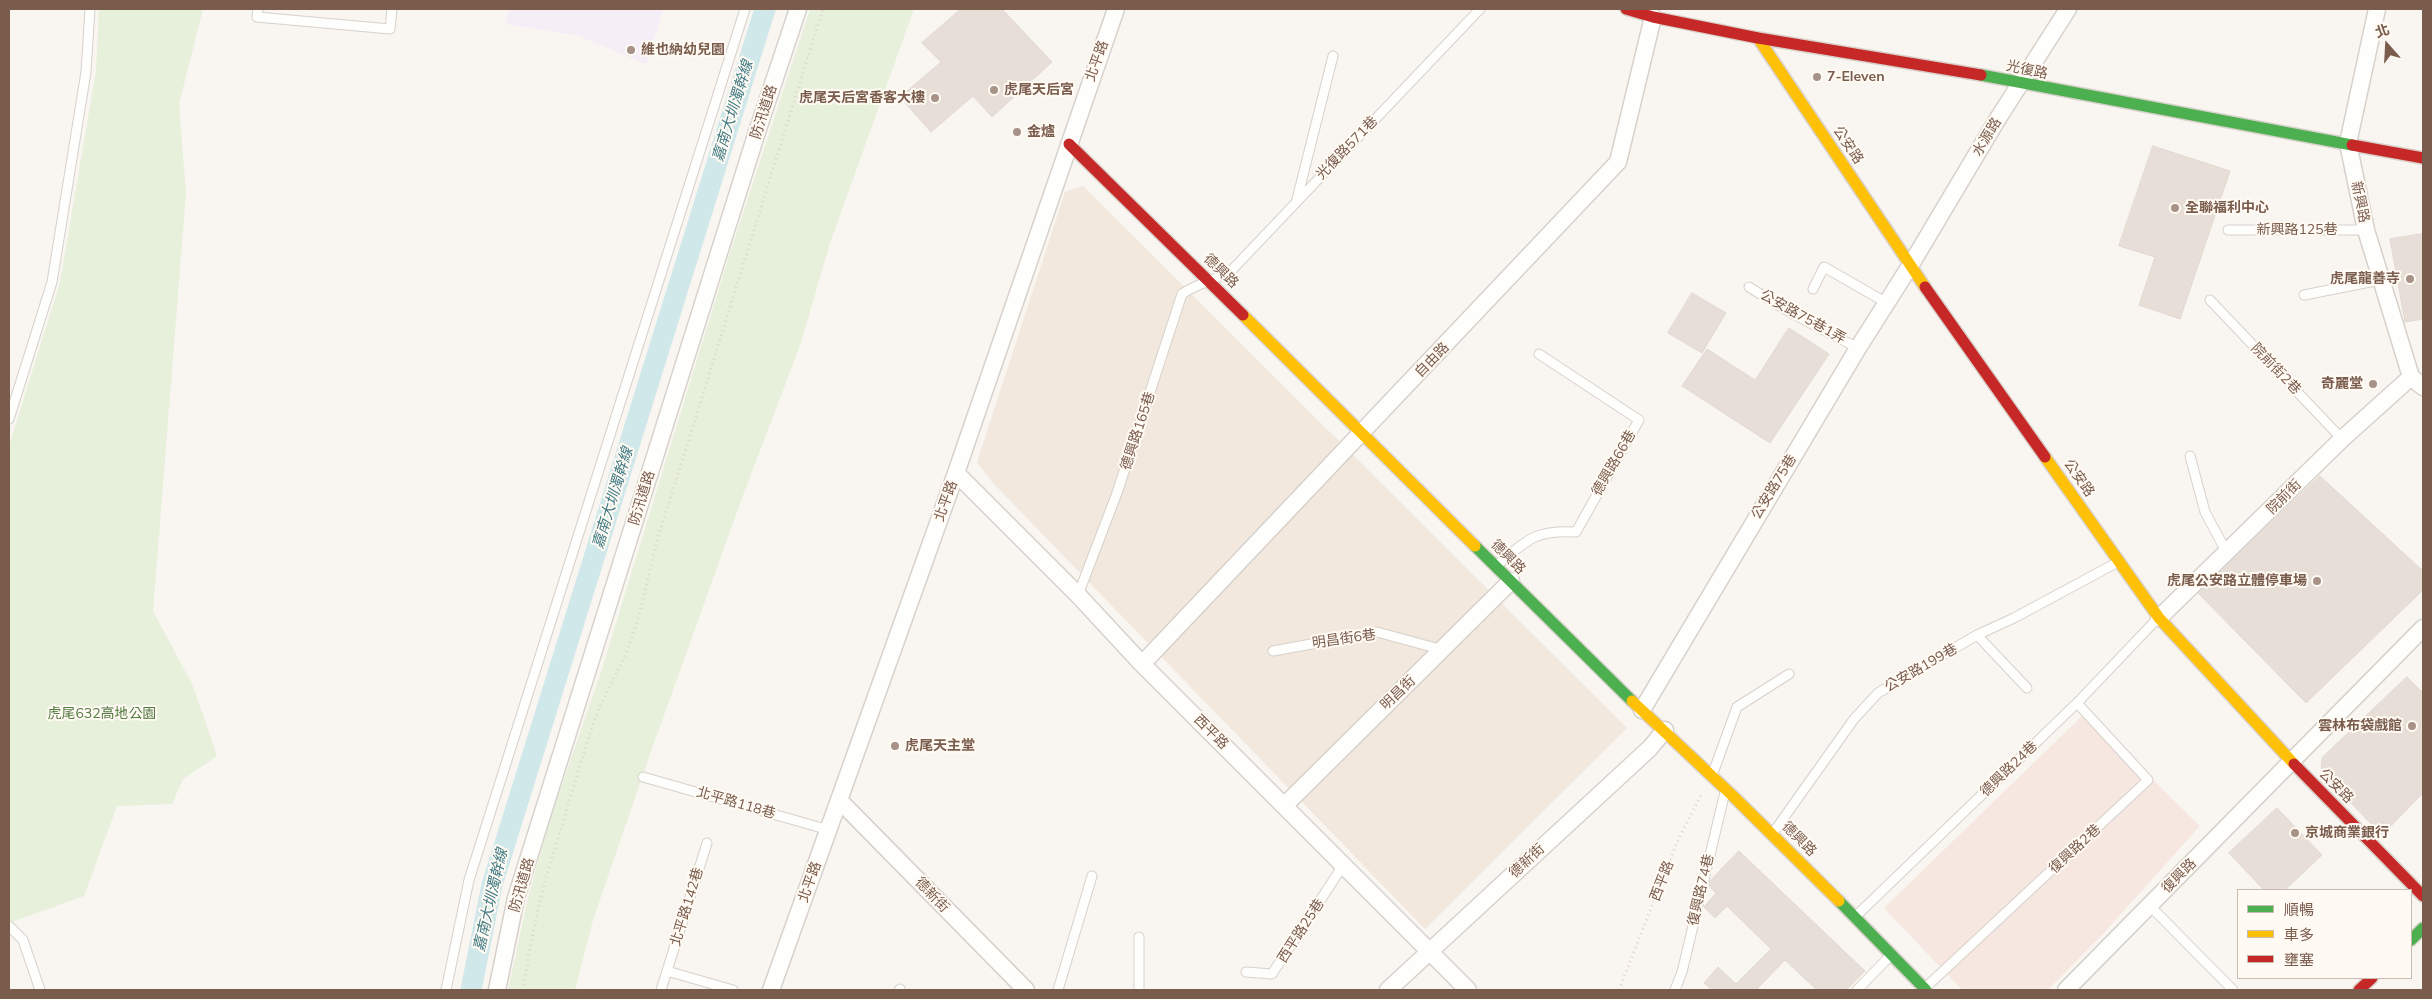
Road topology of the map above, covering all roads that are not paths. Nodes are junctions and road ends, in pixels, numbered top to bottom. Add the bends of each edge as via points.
1 (90, 9) edge
2 (258, 9) edge
3 (392, 9) edge
4 (745, 9) edge
5 (798, 9) edge
6 (1116, 9) edge
7 (1480, 9) edge
8 (1626, 9) edge
9 (2068, 9) edge
10 (2377, 9) edge
11 (1653, 18) junction
12 (1758, 38) junction
13 (1333, 56) dead end
14 (2021, 82) junction
15 (2348, 143) junction
16 (1069, 144) junction
17 (2423, 158) edge
18 (1297, 200) junction
19 (2228, 230) dead end
20 (2366, 230) junction
21 (1910, 266) junction
22 (2380, 280) junction
23 (1210, 282) junction
24 (1749, 286) dead end
25 (1813, 289) dead end
26 (2304, 295) dead end
27 (2210, 300) dead end
28 (1887, 303) junction
29 (1858, 348) junction
30 (1539, 354) dead end
31 (2417, 382) edge
32 (9, 419) edge
33 (1363, 433) junction
34 (2342, 439) junction
35 (2190, 456) dead end
36 (956, 473) junction
37 (2227, 553) junction
38 (2120, 561) junction
39 (1496, 566) junction
40 (1511, 581) junction
41 (1078, 595) junction
42 (2159, 618) junction
43 (2423, 628) edge
44 (1977, 635) junction
45 (1443, 650) junction
46 (1273, 651) dead end
47 (1142, 664) junction
48 (1789, 674) dead end
49 (2027, 688) dead end
50 (2077, 702) junction
51 (1642, 710) junction
52 (1665, 730) junction
53 (2292, 762) junction
54 (643, 776) dead end
55 (1712, 776) junction
56 (1726, 789) junction
57 (839, 800) junction
58 (1285, 805) junction
59 (829, 830) junction
60 (1772, 834) junction
61 (706, 843) dead end
62 (1344, 864) junction
63 (1092, 876) dead end
64 (2423, 896) edge
65 (2150, 906) junction
66 (1856, 917) junction
67 (9, 926) edge
68 (2423, 928) edge
69 (1139, 937) dead end
70 (2412, 939) edge
71 (1430, 951) junction
72 (1892, 954) junction
73 (667, 971) junction
74 (1246, 972) dead end
75 (2371, 979) edge
76 (40, 990) edge
77 (446, 990) edge
78 (497, 990) edge
79 (661, 990) edge
80 (733, 990) edge
81 (771, 990) edge
82 (1026, 990) edge
83 (1058, 990) edge
84 (1139, 990) edge
85 (1388, 990) edge
86 (1468, 990) edge
87 (1675, 990) edge
88 (1856, 990) edge
89 (1925, 990) edge
90 (2066, 990) edge
91 (2232, 990) edge
92 (2359, 990) edge

1 - 32 lane via 86,72 52,282
2 - 3 lane via 257,17 390,29
4 - 77 lane via 468,880
5 - 78 street, 防汛道路 via 519,889
6 - 16 street, 北平路
7 - 18 lane, 光復路571巷
8 - 11 street, 光復路
9 - 14 street, 水源路
10 - 15 street, 新興路
11 - 12 street, 光復路
11 - 33 street, 自由路 via 1618,162
12 - 14 street, 光復路
12 - 21 street, 公安路
13 - 18 lane
14 - 15 street, 光復路 via 2058,92
14 - 21 street, 水源路
15 - 17 street, 光復路
15 - 20 street, 新興路
16 - 23 street, 德興路
16 - 36 street, 北平路
18 - 23 lane, 光復路571巷 via 1230,272
19 - 20 lane, 新興路125巷
20 - 22 street, 新興路
21 - 28 street, 公安路75巷
21 - 38 street, 公安路
22 - 26 lane
22 - 31 street, 新興路
23 - 33 street, 德興路
23 - 41 lane, 德興路165巷 via 1182,294 1118,493
24 - 29 lane, 公安路75巷1弄 via 1792,314
25 - 28 lane via 1824,268
27 - 34 lane, 院前街2巷
28 - 29 street, 公安路75巷
29 - 51 street, 公安路75巷
30 - 39 lane, 德興路66巷 via 1639,420 1576,532 1555,531 1533,536
31 - 34 street, 院前街
33 - 39 street, 德興路
33 - 47 street, 自由路
34 - 37 street, 院前街
35 - 37 lane via 2205,512
36 - 41 street, 西平路
36 - 57 street, 北平路
37 - 42 street, 院前街
38 - 42 street, 公安路
38 - 44 lane, 公安路199巷
39 - 40 street, 德興路
40 - 45 street, 明昌街
40 - 51 street, 德興路
41 - 47 street, 西平路
42 - 50 lane, 德興路24巷
42 - 53 street, 公安路
43 - 53 street, 復興路
44 - 49 lane
44 - 60 lane, 公安路199巷 via 1878,693 1854,719
45 - 46 lane, 明昌街6巷 via 1376,632
45 - 58 street, 明昌街
47 - 58 street, 西平路
48 - 55 lane via 1737,706
50 - 66 lane, 德興路24巷
50 - 89 lane, 復興路2巷 via 2148,780
51 - 52 street, 德興路
52 - 55 street, 德興路
52 - 71 street, 德新街 via 1650,748
53 - 64 street, 公安路
53 - 65 street, 復興路
54 - 59 lane, 北平路118巷
55 - 56 street, 德興路
56 - 60 street, 德興路
56 - 87 lane, 復興路74巷
57 - 59 street, 北平路
57 - 82 street, 德新街
58 - 62 street, 西平路
59 - 81 street, 北平路
60 - 66 street, 德興路
61 - 73 lane, 北平路142巷
62 - 71 street, 西平路
62 - 74 lane, 西平路25巷 via 1272,974
63 - 83 lane
65 - 90 street, 復興路
65 - 91 lane
66 - 72 street, 德興路
67 - 76 lane via 23,940
68 - 70 street
69 - 84 lane
71 - 85 street, 德新街
71 - 86 street, 西平路
72 - 88 lane
72 - 89 street, 德興路
73 - 79 lane, 北平路142巷
73 - 80 lane
75 - 92 street

